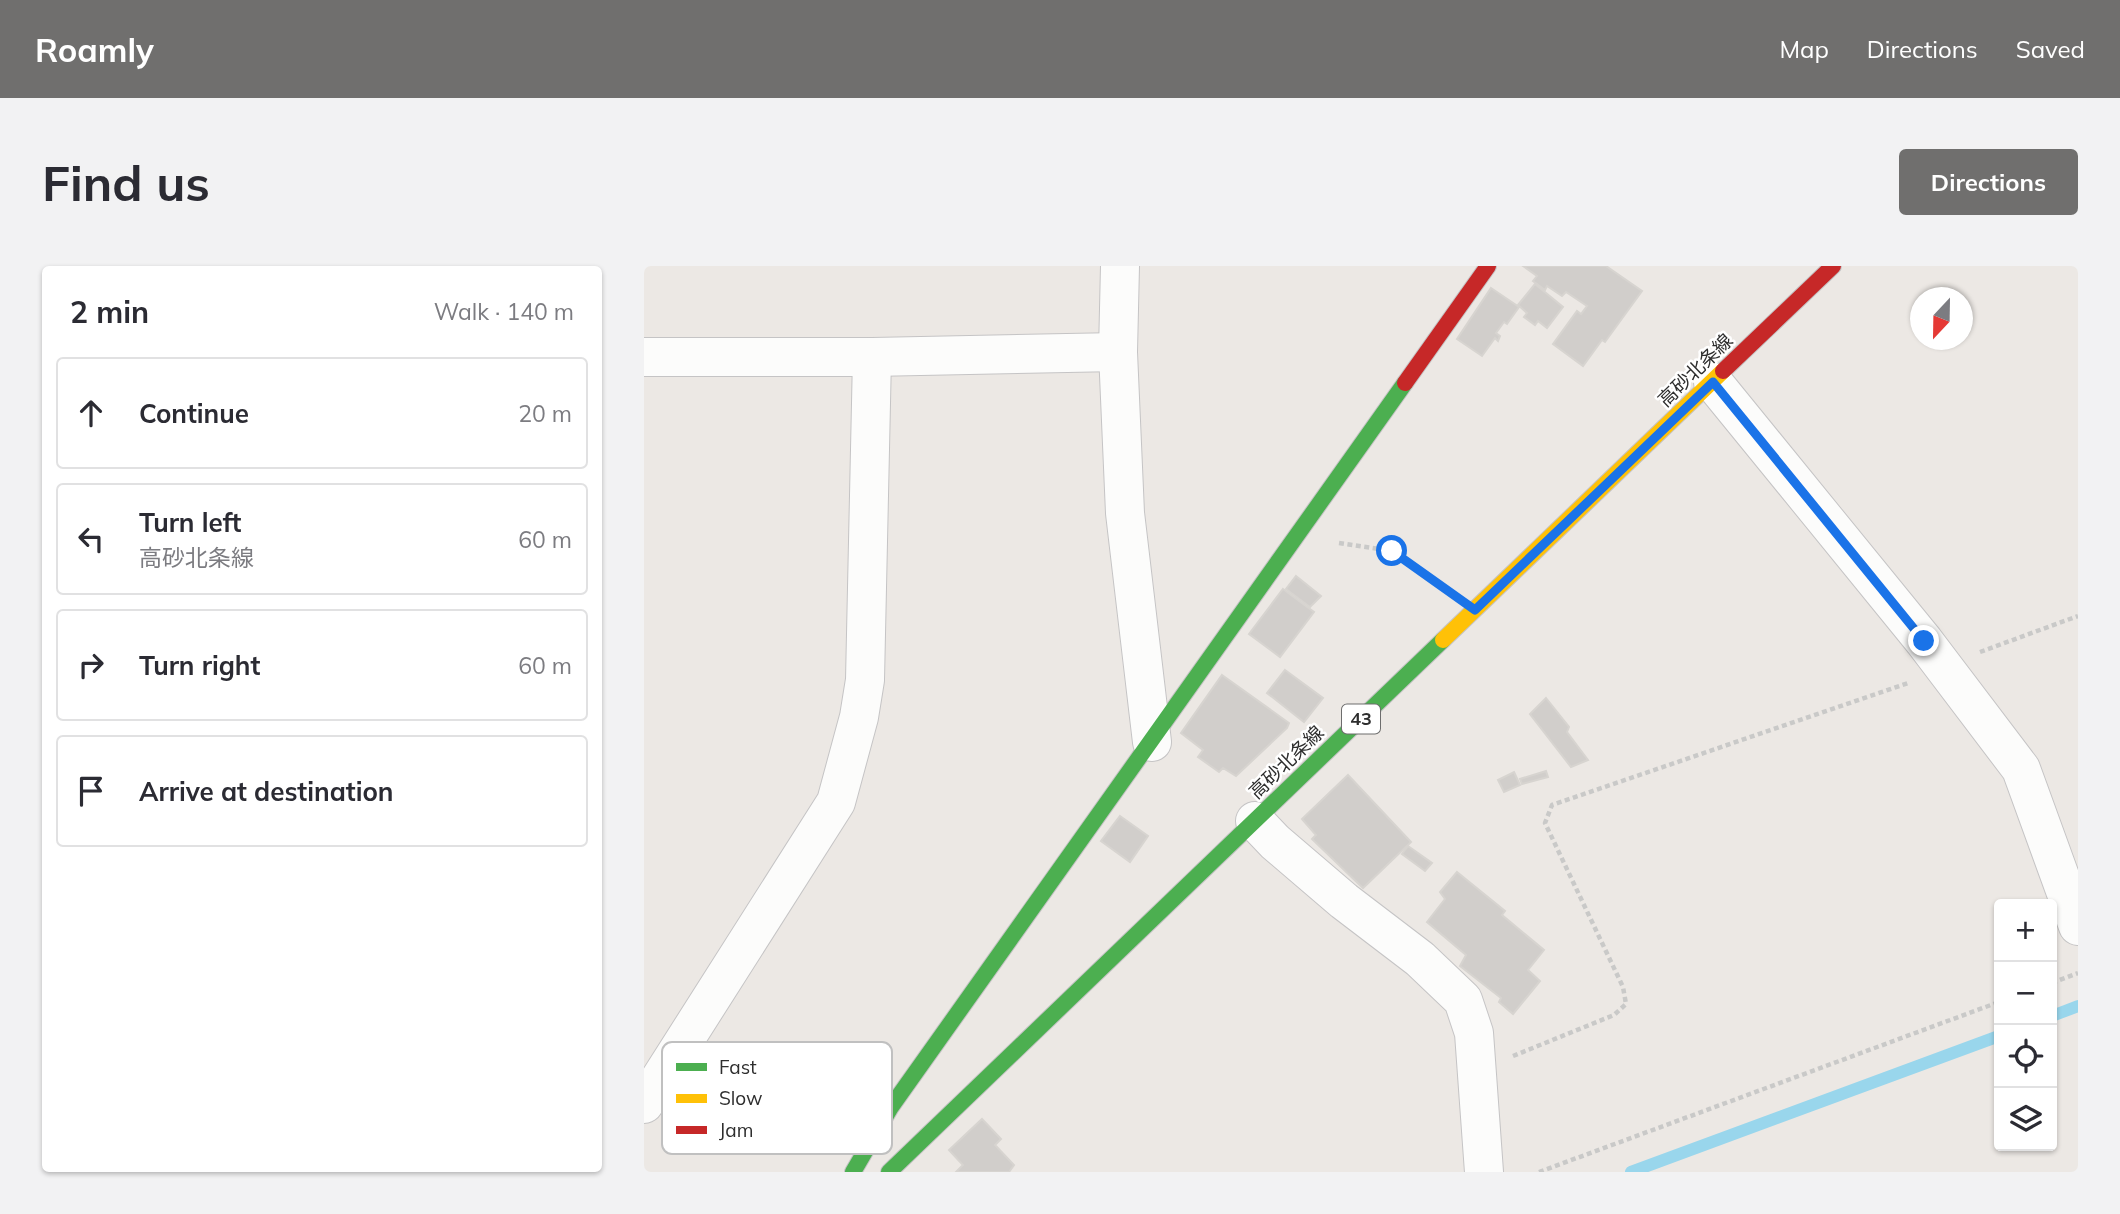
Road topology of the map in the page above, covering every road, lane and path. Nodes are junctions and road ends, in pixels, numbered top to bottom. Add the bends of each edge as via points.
1 (1120, 266) edge
2 (1488, 266) edge
3 (1833, 266) edge
4 (1118, 352) junction
5 (872, 356) junction
6 (644, 357) edge
7 (1713, 382) junction
8 (1296, 538) junction
9 (1475, 610) junction
10 (2078, 616) edge
11 (1945, 669) junction
12 (1152, 742) junction
13 (1255, 821) junction
14 (2078, 926) edge
15 (2078, 973) edge
16 (2057, 981) edge
17 (1994, 1004) edge
18 (683, 1042) edge
19 (1476, 1065) junction
20 (662, 1076) edge
21 (644, 1104) edge
22 (892, 1106) edge
23 (864, 1154) edge
24 (853, 1172) edge
25 (889, 1172) edge
26 (1484, 1172) edge
27 (1539, 1172) edge

1 - 4 street
2 - 8 main road
3 - 7 main road, 高砂北条線 / 43
4 - 5 street
4 - 12 street via 1125,513
5 - 6 street
5 - 18 street via 865,680 836,802
7 - 9 main road, 高砂北条線 / 43
7 - 11 street
8 - 9 path via 1392,551
8 - 12 main road
9 - 13 main road, 高砂北条線 / 43
10 - 11 path
11 - 14 street via 2021,769
11 - 19 path via 1552,805 1545,823 1623,987 1626,1004 1614,1015 1579,1030 1495,1063
12 - 22 main road
13 - 19 street via 1463,1000 1474,1033
13 - 25 main road, 高砂北条線 / 43
15 - 16 path
17 - 27 path
19 - 26 street
20 - 21 street
23 - 24 main road

